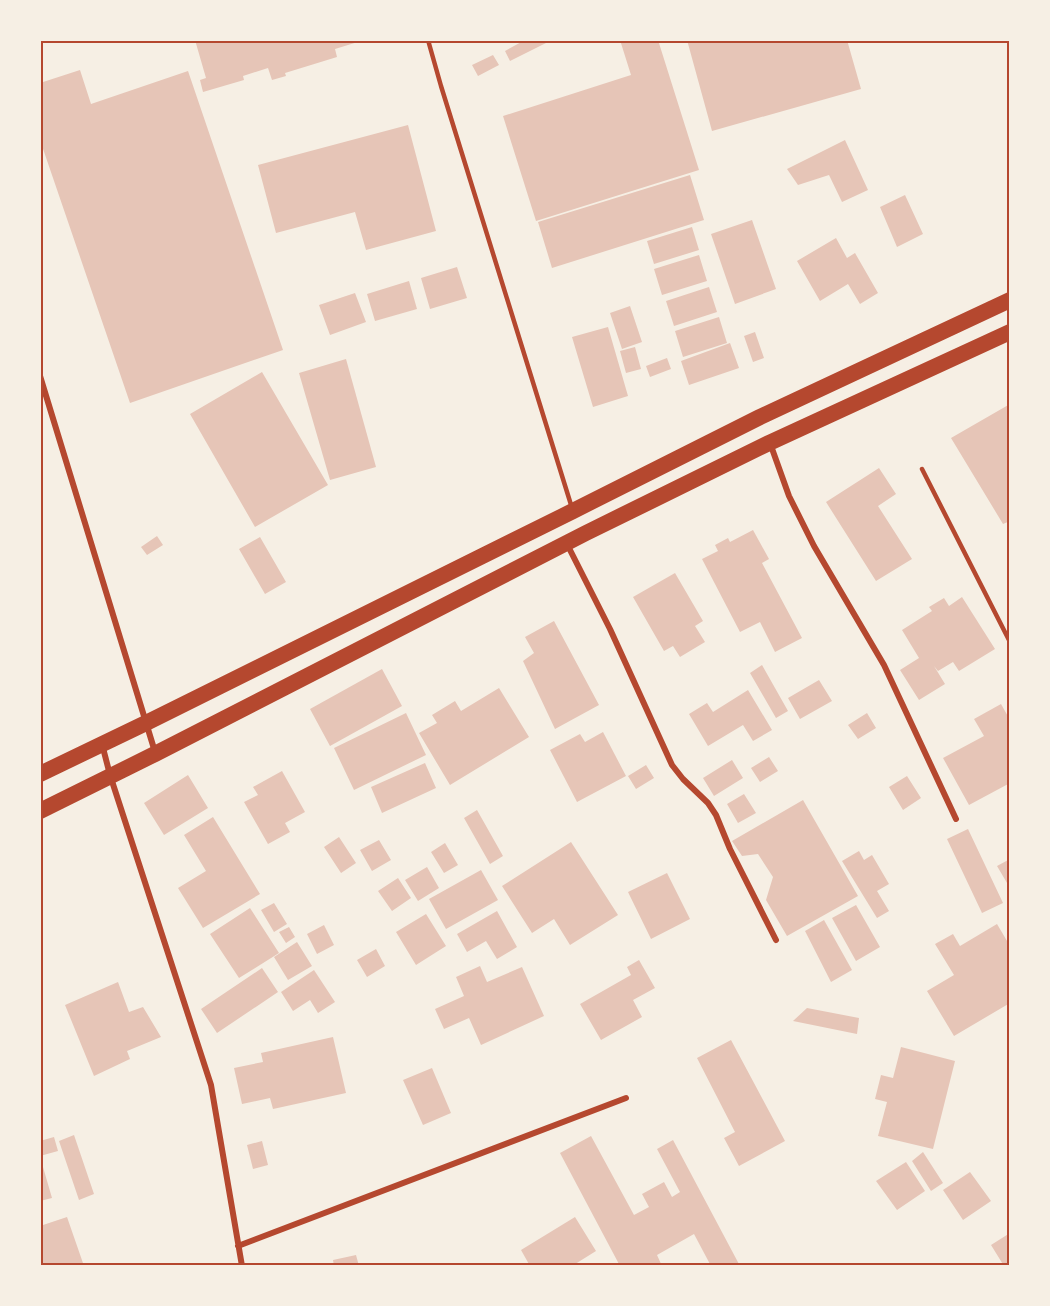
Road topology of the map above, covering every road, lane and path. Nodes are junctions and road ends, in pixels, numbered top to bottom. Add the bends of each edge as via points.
1 (428, 40) edge
2 (1010, 300) edge
3 (1010, 332) edge
4 (40, 376) edge
5 (769, 443) junction
6 (922, 469) dead end
7 (573, 511) junction
8 (567, 544) junction
9 (1010, 642) edge
10 (146, 723) junction
11 (102, 744) junction
12 (155, 754) junction
13 (40, 774) edge
14 (110, 775) junction
15 (40, 811) edge
16 (956, 819) dead end
17 (776, 940) dead end
18 (626, 1098) dead end
19 (238, 1246) junction
20 (242, 1266) edge

1 - 7 lane
2 - 7 highway via 760,417
3 - 5 highway
4 - 10 street
5 - 8 highway
5 - 16 street via 789,496 884,665
6 - 9 lane
7 - 10 highway
8 - 12 highway
8 - 17 street via 672,765 716,815
10 - 11 highway
10 - 12 street
11 - 13 highway
11 - 14 street
12 - 14 highway
14 - 15 highway
14 - 19 street via 211,1085
18 - 19 street
19 - 20 street

